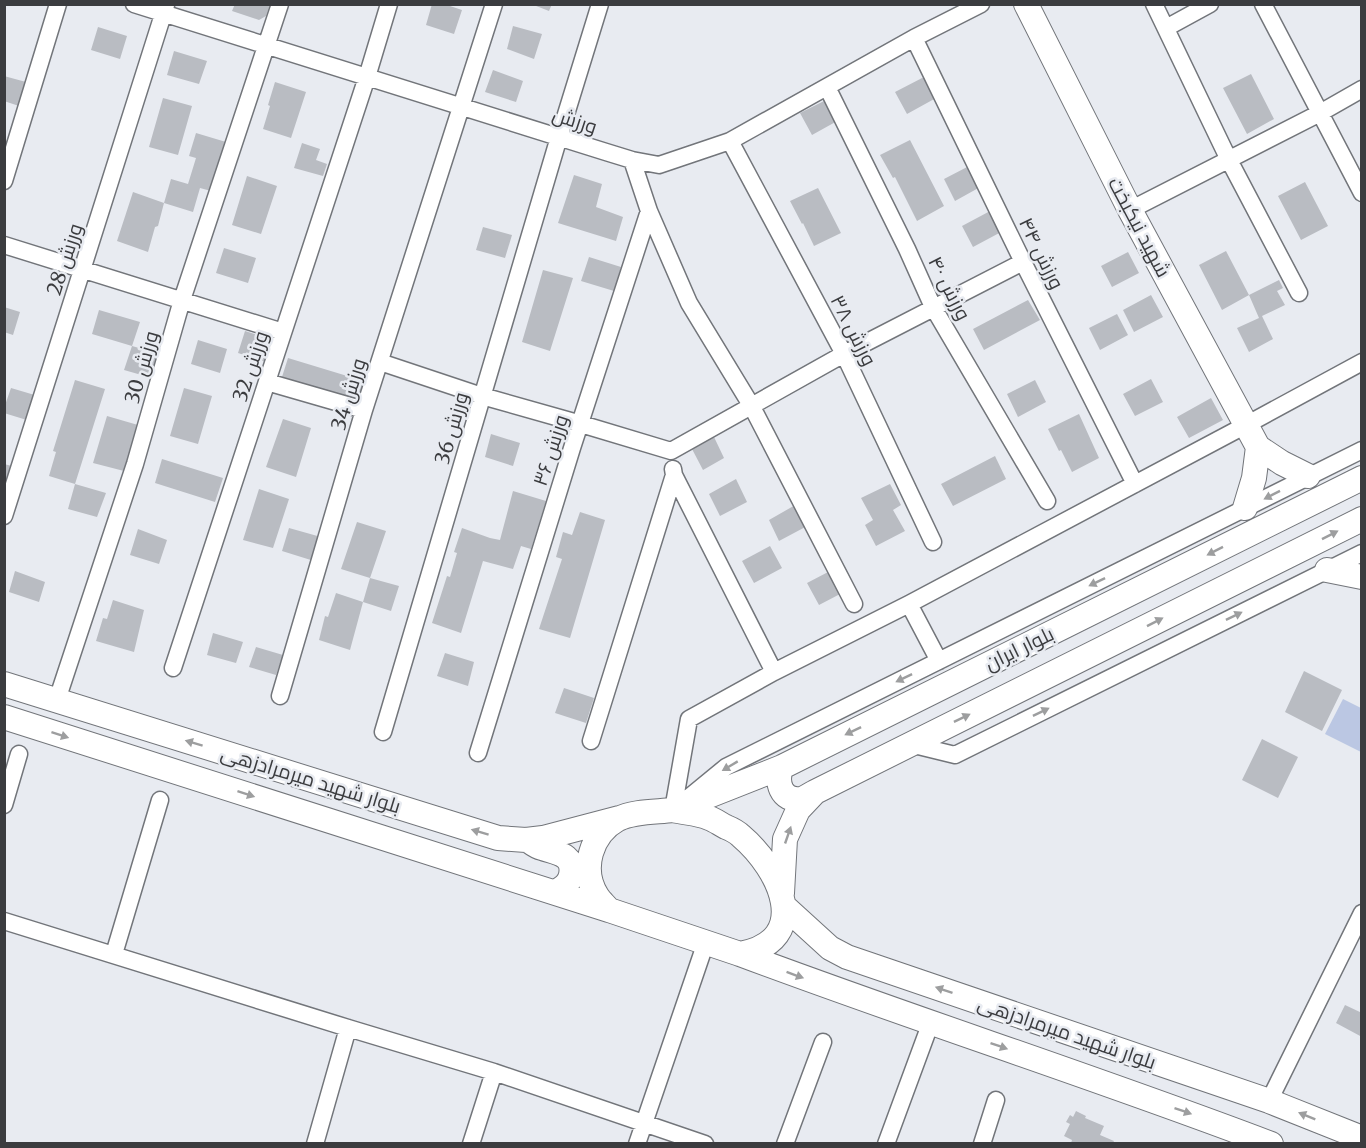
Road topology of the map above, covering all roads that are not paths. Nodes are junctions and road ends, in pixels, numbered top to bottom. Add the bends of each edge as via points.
1 (58, 4) edge
2 (134, 4) edge
3 (280, 4) edge
4 (389, 4) edge
5 (494, 4) edge
6 (600, 4) edge
7 (981, 4) edge
8 (1026, 4) edge
9 (1154, 4) edge
10 (1210, 4) edge
11 (1263, 4) edge
12 (165, 9) edge
13 (1166, 27) junction
14 (914, 38) junction
15 (267, 46) junction
16 (367, 77) junction
17 (827, 87) junction
18 (1362, 89) edge
19 (461, 107) junction
20 (1320, 113) junction
21 (559, 137) junction
22 (730, 141) junction
23 (632, 160) junction
24 (1229, 160) junction
25 (4, 181) edge
26 (1362, 193) edge
27 (1130, 210) junction
28 (649, 211) junction
29 (4, 245) edge
30 (1023, 262) junction
31 (83, 269) junction
32 (1299, 293) dead end
33 (182, 300) junction
34 (933, 307) junction
35 (283, 332) junction
36 (843, 354) junction
37 (380, 362) junction
38 (1362, 362) edge
39 (267, 382) junction
40 (482, 396) junction
41 (751, 405) junction
42 (364, 410) junction
43 (581, 424) junction
44 (1246, 425) junction
45 (1258, 447) junction
46 (1362, 450) edge
47 (671, 452) junction
48 (674, 475) junction
49 (1308, 476) junction
50 (1362, 478) edge
51 (1135, 484) junction
52 (1047, 501) dead end
53 (1245, 508) junction
54 (4, 516) edge
55 (1362, 519) edge
56 (933, 543) dead end
57 (1362, 552) edge
58 (1327, 570) junction
59 (1362, 578) edge
60 (854, 604) dead end
61 (909, 604) junction
62 (939, 661) junction
63 (173, 668) dead end
64 (774, 672) junction
65 (4, 684) edge
66 (280, 696) dead end
67 (57, 700) junction
68 (4, 717) edge
69 (383, 732) dead end
70 (591, 741) dead end
71 (909, 744) junction
72 (478, 753) dead end
73 (19, 754) dead end
74 (782, 767) junction
75 (815, 792) junction
76 (160, 800) dead end
77 (4, 805) edge
78 (673, 810) junction
79 (620, 818) junction
80 (526, 840) junction
81 (555, 892) junction
82 (783, 900) junction
83 (609, 910) junction
84 (1362, 913) edge
85 (4, 921) edge
86 (706, 942) junction
87 (114, 954) junction
88 (740, 954) junction
89 (931, 1022) junction
90 (348, 1028) junction
91 (823, 1042) dead end
92 (494, 1072) junction
93 (996, 1100) dead end
94 (1269, 1101) junction
95 (644, 1123) junction
96 (1362, 1138) edge
97 (315, 1143) edge
98 (471, 1143) edge
99 (636, 1143) edge
100 (705, 1143) edge
101 (785, 1143) edge
102 (886, 1143) edge
103 (982, 1143) edge
104 (1271, 1143) edge

1 - 25 street
2 - 12 street, ورزش
3 - 15 street, ورزش 30
4 - 16 street, ورزش 32
5 - 19 street, ورزش 34
6 - 21 street, ورزش 36
7 - 14 street, ورزش
8 - 27 main road, شهید نیکبخت
9 - 13 street
10 - 13 street
11 - 20 street
12 - 15 street, ورزش
12 - 31 street, ورزش 28
13 - 24 street
14 - 17 street, ورزش
14 - 30 street, ورزش ۴۴
15 - 16 street, ورزش
15 - 33 street, ورزش 30
16 - 19 street, ورزش
16 - 35 street, ورزش 32
17 - 22 street, ورزش
17 - 34 street, ورزش ۴۰
18 - 20 street
19 - 21 street, ورزش
19 - 37 street, ورزش 34
20 - 24 street
20 - 26 street
21 - 23 street, ورزش
21 - 40 street, ورزش 36
22 - 23 street, ورزش via 659,165
22 - 36 street, ورزش ۳۸
23 - 28 street
24 - 27 street
24 - 32 street
27 - 44 main road, شهید نیکبخت
28 - 41 street via 689,303
28 - 43 street, ورزش ۳۶
29 - 31 street
30 - 34 street
30 - 51 street, ورزش ۴۴
31 - 33 street
31 - 54 street, ورزش 28
33 - 35 street
33 - 67 street, ورزش 30 via 135,464
34 - 36 street
34 - 52 street, ورزش ۴۰
35 - 39 street, ورزش 32
36 - 41 street
36 - 56 street, ورزش ۳۸
37 - 40 street
37 - 42 street, ورزش 34
38 - 44 street
39 - 42 street
39 - 63 street, ورزش 32
40 - 43 street
40 - 69 street, ورزش 36
41 - 47 street
41 - 60 street
42 - 66 street, ورزش 34
43 - 47 street
43 - 72 street, ورزش ۳۶
44 - 45 main road, شهید نیکبخت
44 - 51 street
45 - 49 main road
45 - 53 main road
46 - 49 street
47 - 48 street
48 - 64 street
48 - 70 street
49 -> 53 street
50 -> 74 main road, بلوار ایران
51 - 61 street
53 -> 62 street
71 -> 55 main road, بلوار ایران
57 - 58 street
58 - 59 main road
71 -> 58 street via 955,755
61 - 62 street
61 - 64 street
62 -> 78 street via 726,767
64 - 78 street via 689,719
65 - 67 main road, بلوار شهید میرمرادزهی
80 -> 67 main road, بلوار شهید میرمرادزهی via 498,838
68 -> 81 main road, بلوار شهید میرمرادزهی
71 - 75 main road, بلوار ایران
73 - 77 street
74 - 75 main road via 778,780 789,797 803,799
74 - 78 main road, بلوار ایران
82 -> 75 main road, بلوار ایران via 785,839 798,810
76 - 87 street
78 - 79 main road
78 - 82 main road via 709,817 740,835 766,861
79 - 80 main road, بلوار شهید میرمرادزهی
79 - 83 main road via 604,829 588,861 597,896
80 - 81 main road via 560,853 570,863 567,884
81 - 83 main road, بلوار شهید میرمرادزهی
82 - 88 main road via 783,921 777,934 767,944
94 -> 82 main road, بلوار شهید میرمرادزهی via 847,957 830,948
83 - 86 main road
84 - 94 street
85 - 87 street
86 - 88 main road
86 - 95 street
87 - 90 street
88 -> 89 main road, بلوار شهید میرمرادزهی
89 - 102 street
89 -> 104 main road, بلوار شهید میرمرادزهی
90 - 92 street
90 - 97 street
91 - 101 street
92 - 95 street
92 - 98 street
93 - 103 street
96 -> 94 main road, بلوار شهید میرمرادزهی
95 - 99 street
95 - 100 street

